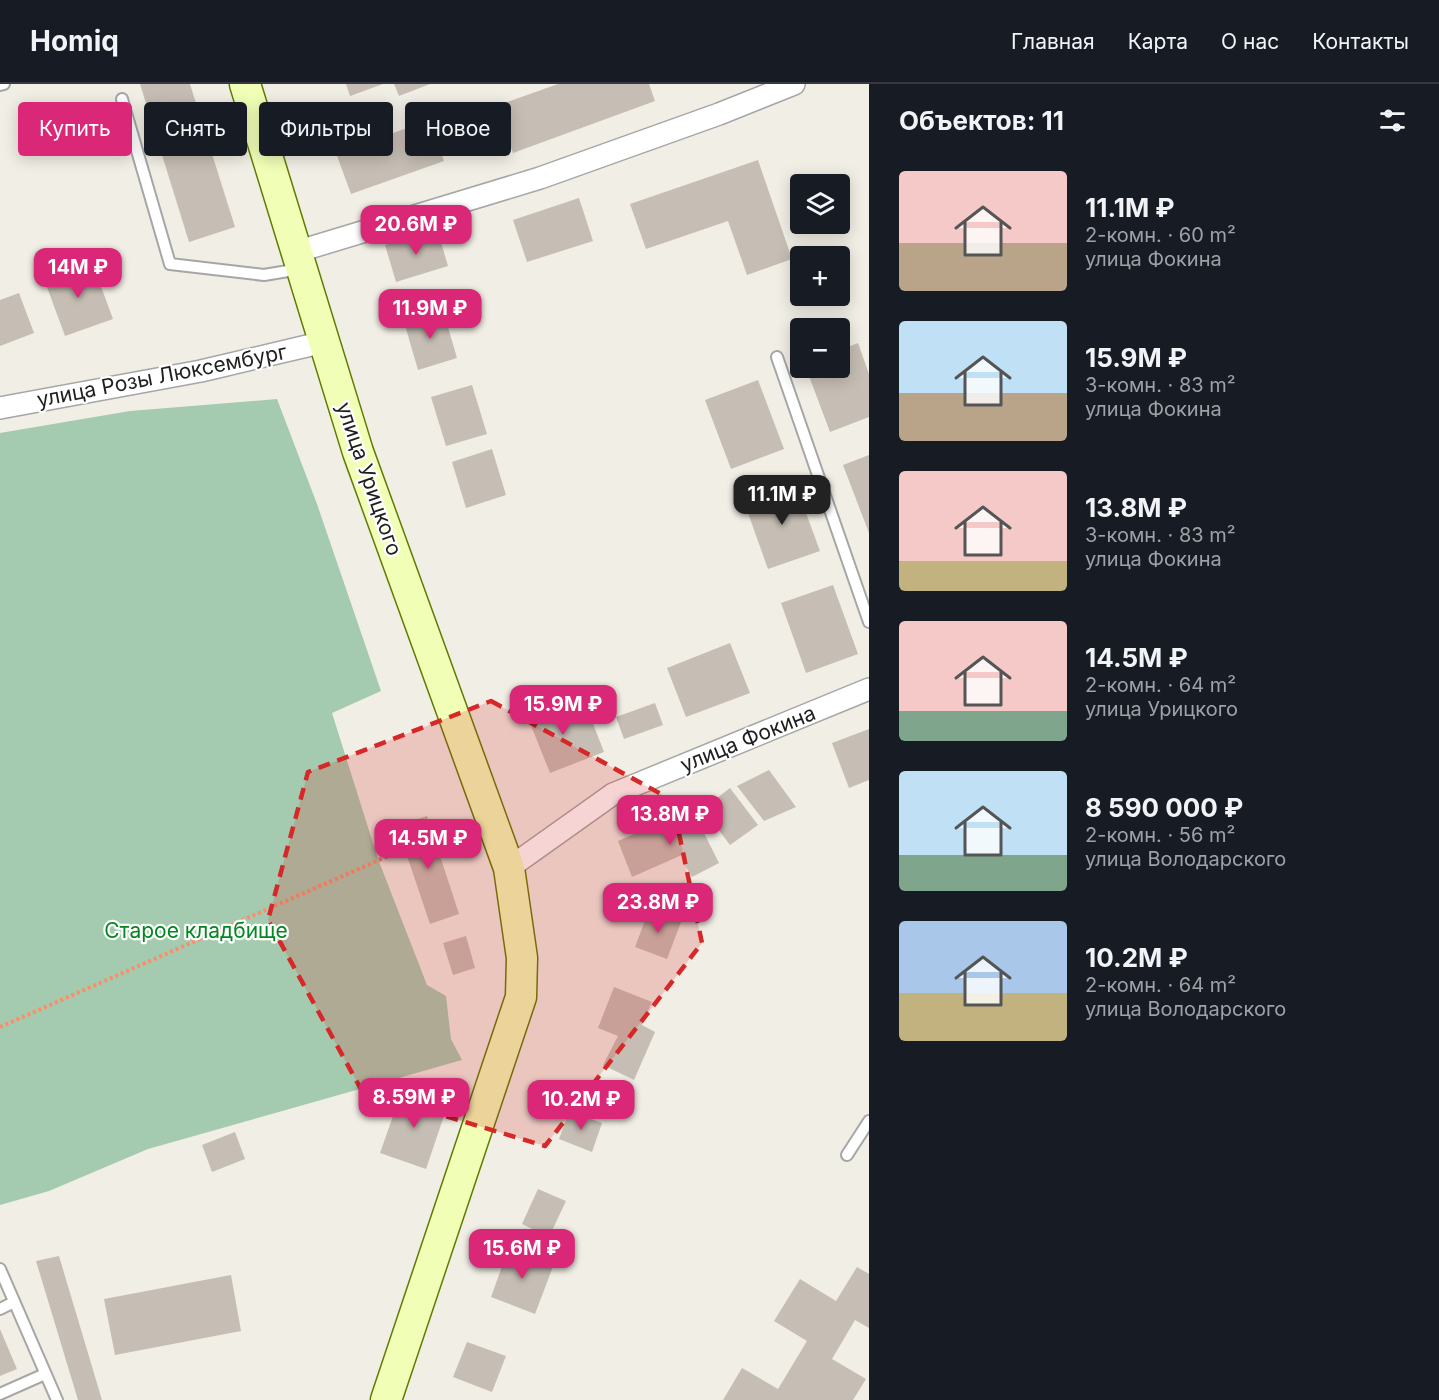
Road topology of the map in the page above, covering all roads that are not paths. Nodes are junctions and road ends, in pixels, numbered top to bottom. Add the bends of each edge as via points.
1 (245, 84) edge
2 (794, 84) edge
3 (122, 99) dead end
4 (299, 261) junction
5 (324, 342) junction
6 (777, 357) dead end
7 (0, 408) edge
8 (869, 622) edge
9 (869, 689) edge
10 (509, 868) junction
11 (869, 1121) edge
12 (847, 1155) dead end
13 (0, 1269) edge
14 (14, 1302) junction
15 (0, 1309) edge
16 (45, 1374) junction
17 (0, 1394) edge
18 (57, 1400) edge
19 (386, 1400) edge

1 - 4 street, улица Урицкого
2 - 4 street
3 - 4 lane via 170,264 264,275
4 - 5 street, улица Урицкого
5 - 7 street, улица Розы Люксембург via 201,371
5 - 10 street, улица Урицкого via 358,452
6 - 8 lane
9 - 10 street, улица Фокина via 613,794
10 - 19 street, улица Урицкого via 522,958 521,997
11 - 12 lane
13 - 14 lane
14 - 15 lane
14 - 16 lane
16 - 17 lane
16 - 18 lane

